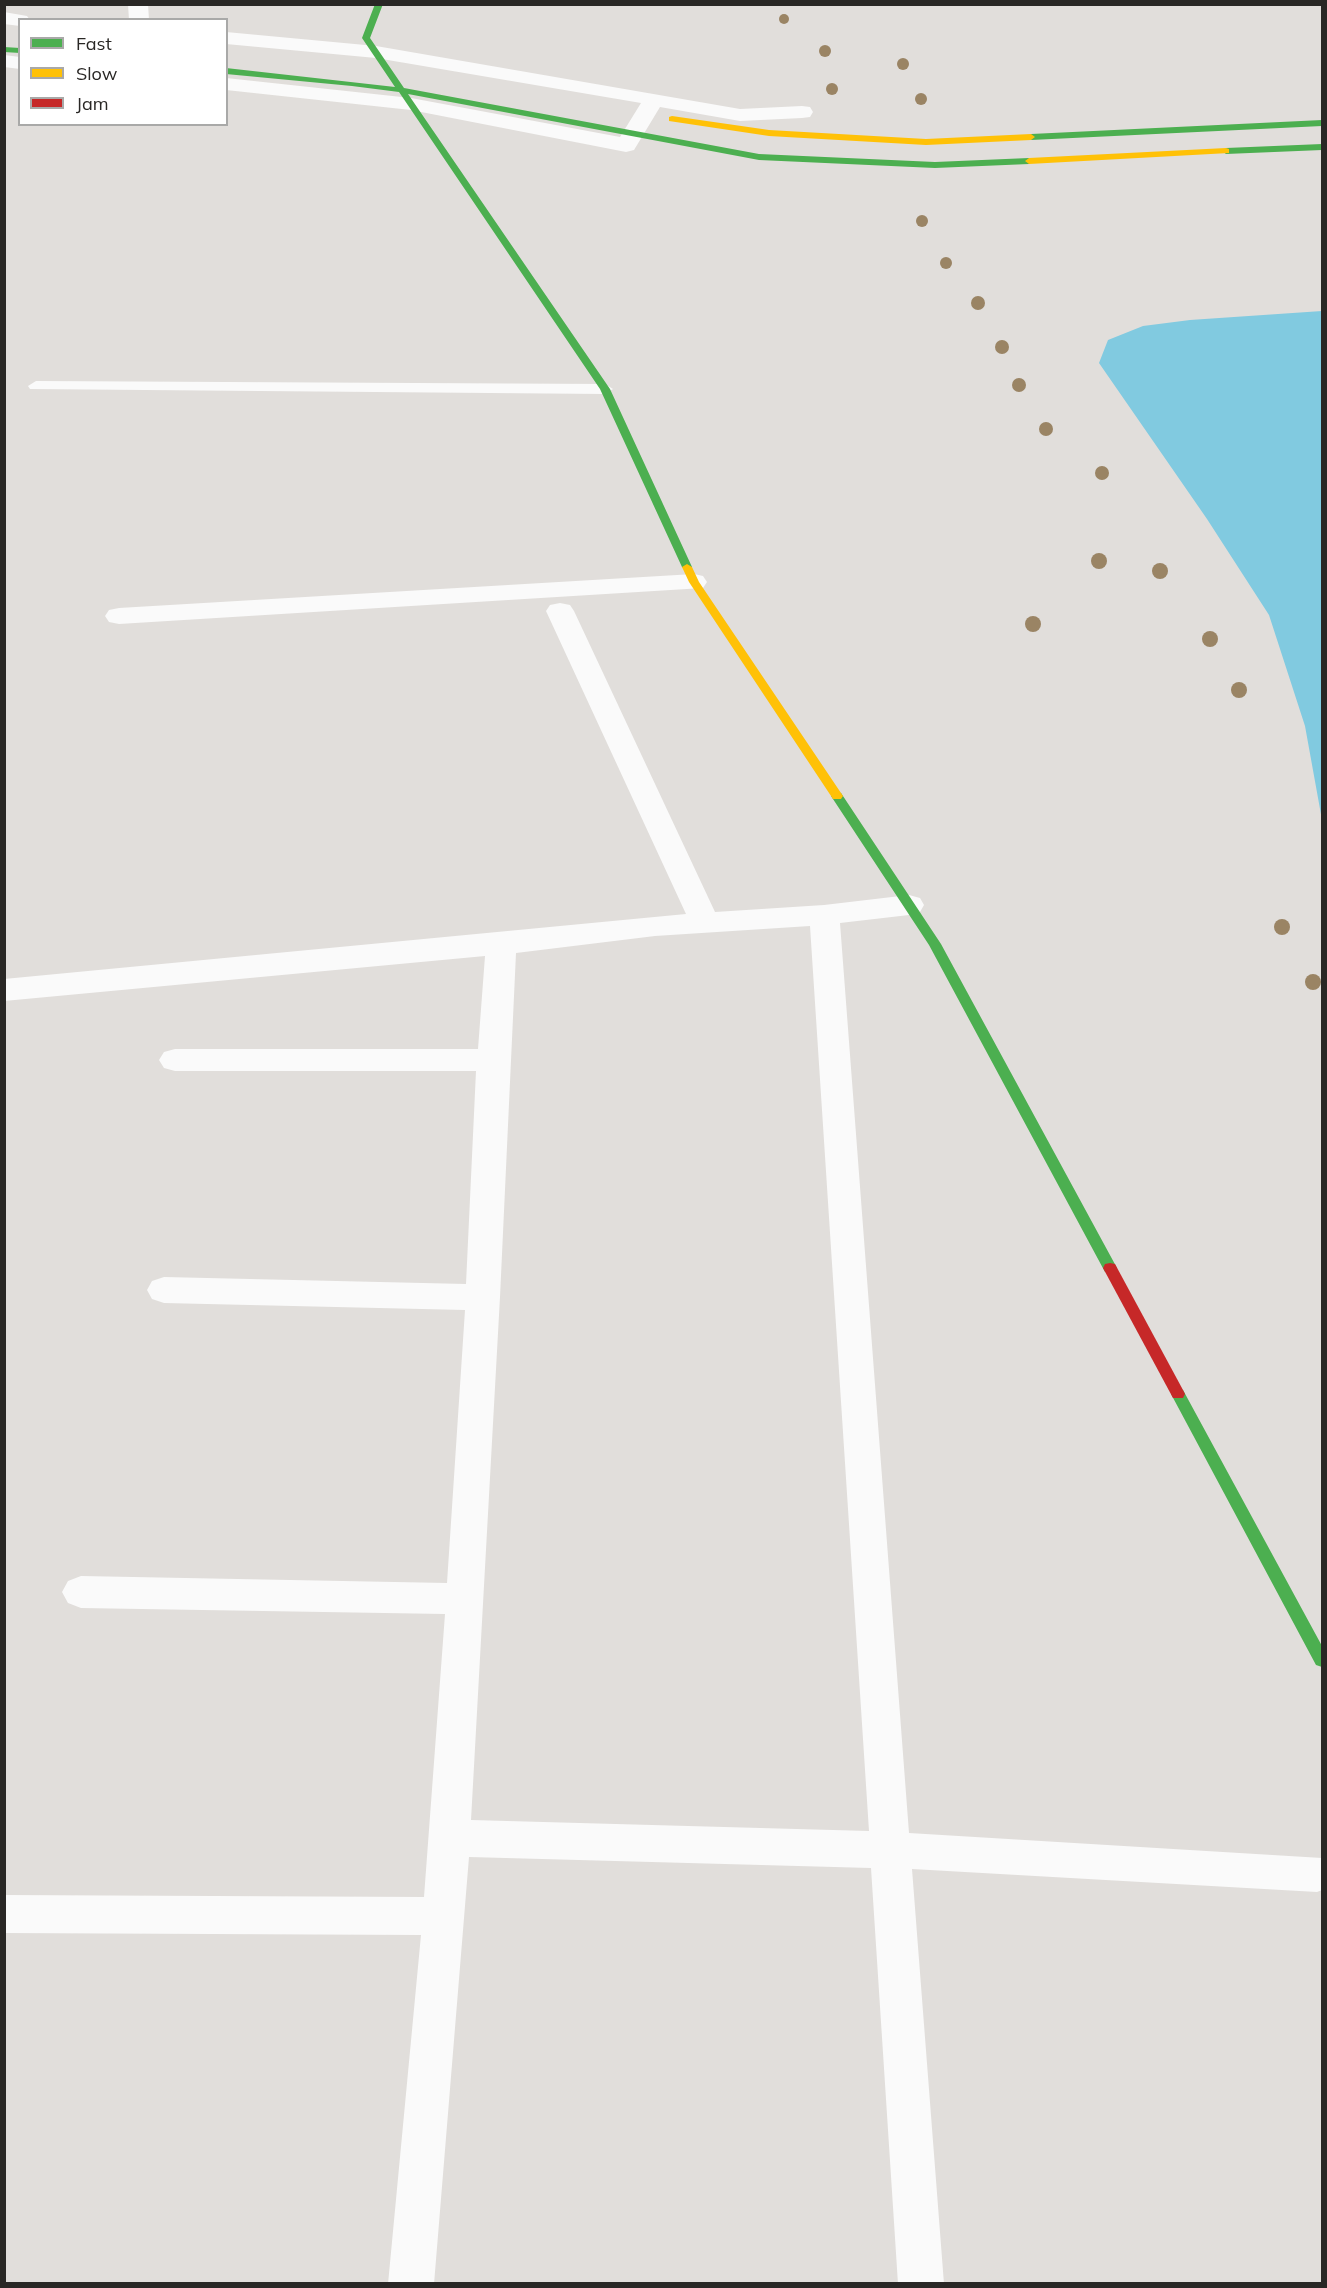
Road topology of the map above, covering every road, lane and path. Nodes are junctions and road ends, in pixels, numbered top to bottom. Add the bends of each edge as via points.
1 (379, 4) edge
2 (228, 38) edge
3 (228, 50) edge
4 (376, 52) junction
5 (228, 71) edge
6 (228, 84) edge
7 (558, 97) dead end
8 (654, 99) junction
9 (411, 104) junction
10 (625, 110) dead end
11 (802, 112) dead end
12 (1323, 123) edge
13 (1323, 147) edge
14 (36, 386) dead end
15 (605, 389) junction
16 (694, 582) junction
17 (561, 612) dead end
18 (119, 616) dead end
19 (909, 905) junction
20 (824, 915) junction
21 (705, 923) junction
22 (501, 944) junction
23 (6, 997) edge
24 (175, 1060) dead end
25 (493, 1060) junction
26 (164, 1290) dead end
27 (483, 1297) junction
28 (81, 1592) dead end
29 (464, 1599) junction
30 (1323, 1660) edge
31 (450, 1838) junction
32 (892, 1850) junction
33 (1317, 1874) dead end
34 (4, 1914) edge
35 (442, 1916) junction
36 (411, 2283) edge
37 (921, 2283) edge

1 - 4 street via 366,38
2 - 4 street
3 - 7 street via 423,72
4 - 8 street
4 - 9 street
5 - 13 street via 430,95 759,157 934,165
6 - 9 street
8 - 9 street via 626,145
8 - 11 street via 740,115
9 - 15 street
10 - 12 street via 769,133 927,142
14 - 15 lane
15 - 16 street
16 - 18 street
16 - 19 street
17 - 21 street
19 - 20 street
19 - 30 street via 935,944
20 - 21 street
20 - 32 street
21 - 22 street
22 - 23 street
22 - 25 street
24 - 25 street
25 - 27 street
26 - 27 street
27 - 29 street
28 - 29 street
29 - 31 street
31 - 32 street
31 - 35 street
32 - 33 street
32 - 37 street
34 - 35 street
35 - 36 street

